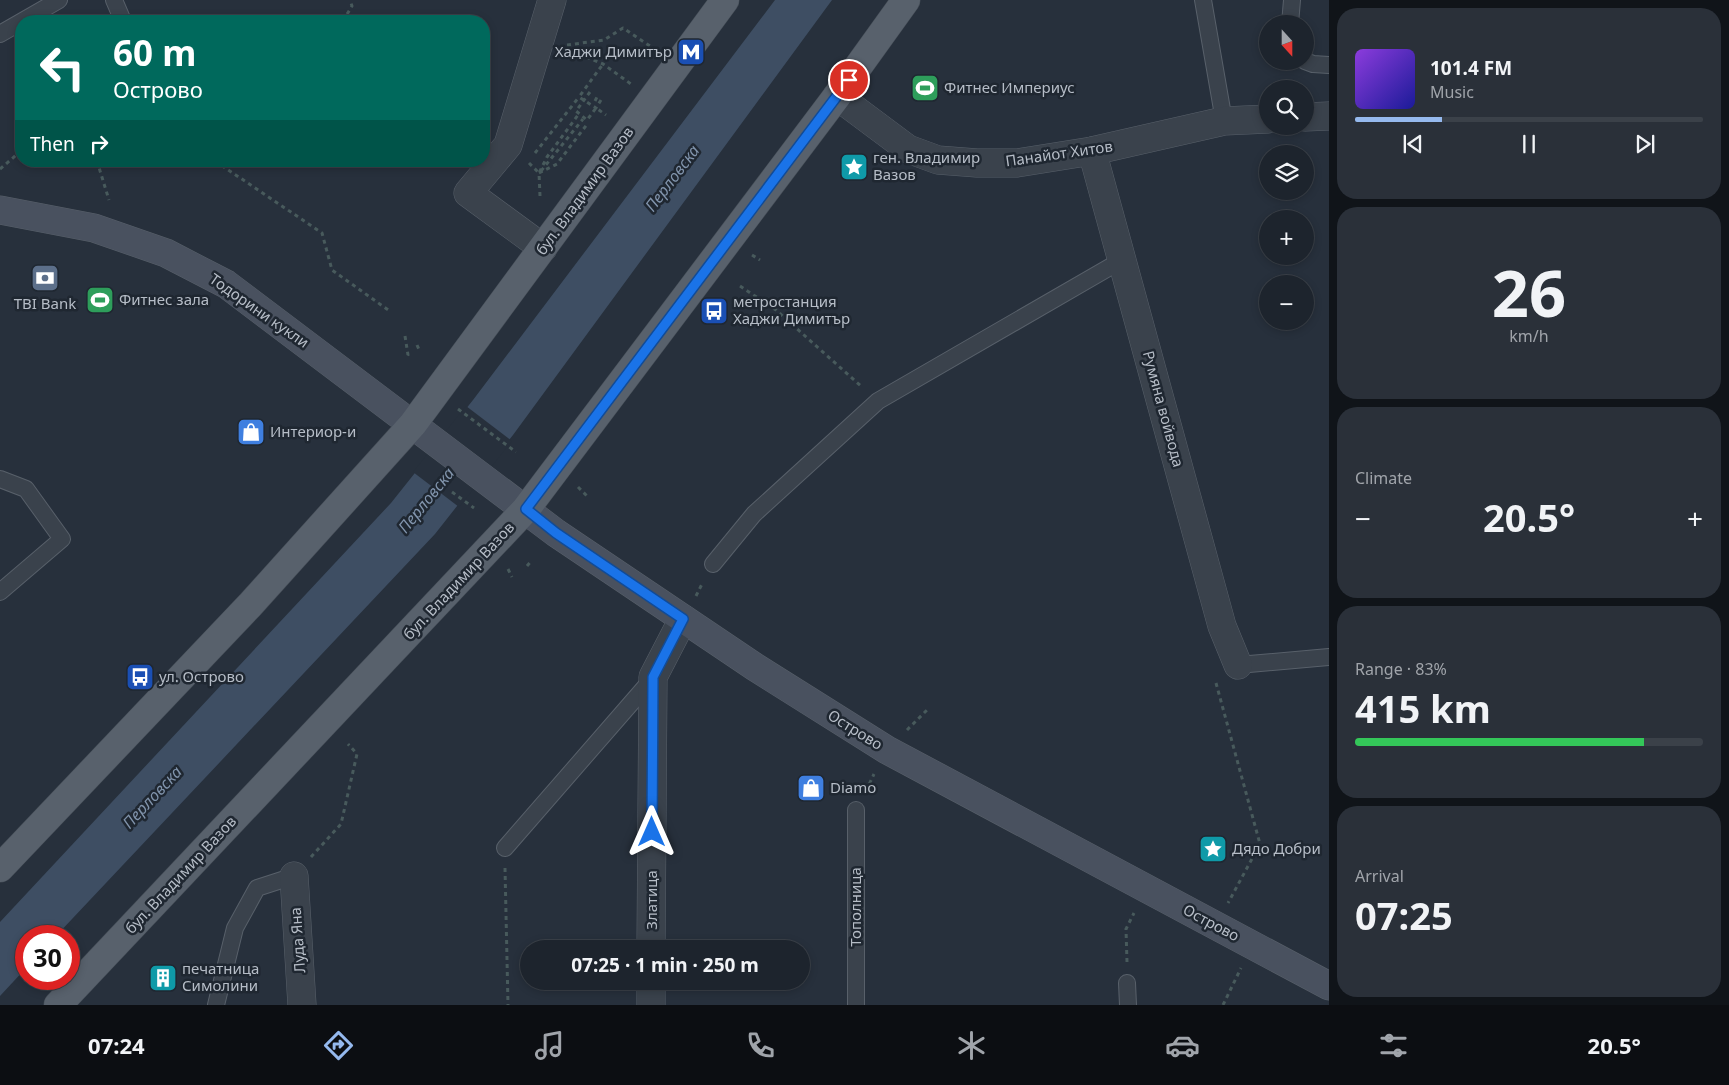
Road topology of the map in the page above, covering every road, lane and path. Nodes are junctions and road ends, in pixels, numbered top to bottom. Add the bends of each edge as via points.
1 (59, 0) edge
2 (114, 0) edge
3 (350, 0) edge
4 (552, 0) edge
5 (725, 0) edge
6 (906, 0) edge
7 (1203, 0) edge
8 (1292, 0) edge
9 (33, 15) edge
10 (120, 15) edge
11 (348, 15) edge
12 (1291, 15) edge
13 (15, 25) edge
14 (0, 34) edge
15 (657, 51) dead end
16 (603, 64) junction
17 (1314, 64) edge
18 (1329, 65) edge
19 (631, 84) dead end
20 (590, 92) dead end
21 (837, 96) junction
22 (579, 97) junction
23 (601, 100) dead end
24 (596, 108) junction
25 (578, 115) dead end
26 (606, 115) dead end
27 (1329, 116) edge
28 (1314, 117) edge
29 (583, 119) dead end
30 (1259, 119) edge
31 (1224, 121) junction
32 (588, 123) dead end
33 (1092, 151) junction
34 (15, 156) edge
35 (528, 162) dead end
36 (490, 166) edge
37 (99, 167) edge
38 (224, 167) edge
39 (489, 167) edge
40 (0, 169) edge
41 (539, 173) junction
42 (540, 196) dead end
43 (109, 200) dead end
44 (0, 210) edge
45 (542, 248) junction
46 (752, 254) dead end
47 (760, 260) dead end
48 (1122, 260) junction
49 (740, 286) dead end
50 (391, 312) dead end
51 (405, 336) dead end
52 (417, 345) dead end
53 (420, 352) dead end
54 (406, 359) dead end
55 (878, 401) junction
56 (456, 407) dead end
57 (423, 431) junction
58 (516, 452) dead end
59 (0, 479) edge
60 (578, 487) dead end
61 (587, 496) dead end
62 (526, 509) junction
63 (532, 560) dead end
64 (713, 564) dead end
65 (527, 566) dead end
66 (508, 569) dead end
67 (512, 577) dead end
68 (0, 592) edge
69 (683, 619) junction
70 (1329, 657) edge
71 (1238, 665) joint
72 (653, 677) junction
73 (1216, 680) dead end
74 (348, 744) dead end
75 (887, 750) junction
76 (856, 810) joint
77 (323, 843) dead end
78 (505, 848) joint
79 (0, 868) edge
80 (294, 876) joint
81 (1146, 888) junction
82 (1216, 926) junction
83 (651, 940) edge
84 (1253, 945) junction
85 (1127, 983) joint
86 (1329, 986) edge
87 (651, 990) edge
88 (58, 1005) edge
89 (216, 1005) edge
90 (302, 1005) edge
91 (508, 1005) edge
92 (651, 1005) edge
93 (856, 1005) edge
94 (1128, 1005) edge
95 (1223, 1005) edge

1 - 9 lane
2 - 10 lane
3 - 11 path via 352,6
4 - 36 street via 508,144
5 - 45 main road, бул. Владимир Вазов
6 - 21 main road, бул. Владимир Вазов
7 - 31 lane
8 - 12 lane
13 - 14 lane
15 - 16 path via 623,28 604,40 559,46
16 - 19 path
16 - 22 path
17 - 18 lane
20 - 24 path via 576,111 587,120
21 - 33 street, Панайот Хитов via 908,149 938,160 1017,163
21 - 62 main road, бул. Владимир Вазов
22 - 24 path
22 - 35 path
23 - 24 path
24 - 26 path
25 - 41 path via 546,157
27 - 28 street
29 - 41 path
30 - 31 street, Панайот Хитов
31 - 33 street, Панайот Хитов
32 - 41 path via 557,164
33 - 48 street, Румяна войвода
34 - 40 path
37 - 43 path
38 - 50 path via 322,234 332,270
39 - 45 street via 468,193
41 - 42 path
44 - 57 street, Тодорини кукли via 94,228 166,253 226,284
45 - 57 main road, бул. Владимир Вазов
46 - 47 path
48 - 55 lane
48 - 71 street, Румяна войвода via 1222,626
49 - 55 path via 776,310
51 - 54 path
52 - 53 path
55 - 64 lane via 754,514
56 - 58 path
57 - 62 street, Острово
57 - 79 main road, бул. Владимир Вазов via 250,605
59 - 68 lane via 26,489 62,539
60 - 61 path
62 - 69 street, Острово
62 - 88 main road, бул. Владимир Вазов
63 - 65 path
66 - 67 path
69 - 72 street, Златица
69 - 75 street, Острово
70 - 71 lane
72 - 78 lane
72 - 83 street, Златица
73 - 82 path via 1260,844
74 - 77 path via 357,754 340,824
75 - 76 path
75 - 81 street, Острово
76 - 93 lane, Тополница
78 - 91 path
80 - 89 lane via 256,888 235,928
80 - 90 street, Луда Яна
81 - 82 street, Острово
81 - 85 path via 1126,929
82 - 84 street, Острово
84 - 86 street, Острово
84 - 95 path
85 - 94 lane
87 - 92 street

